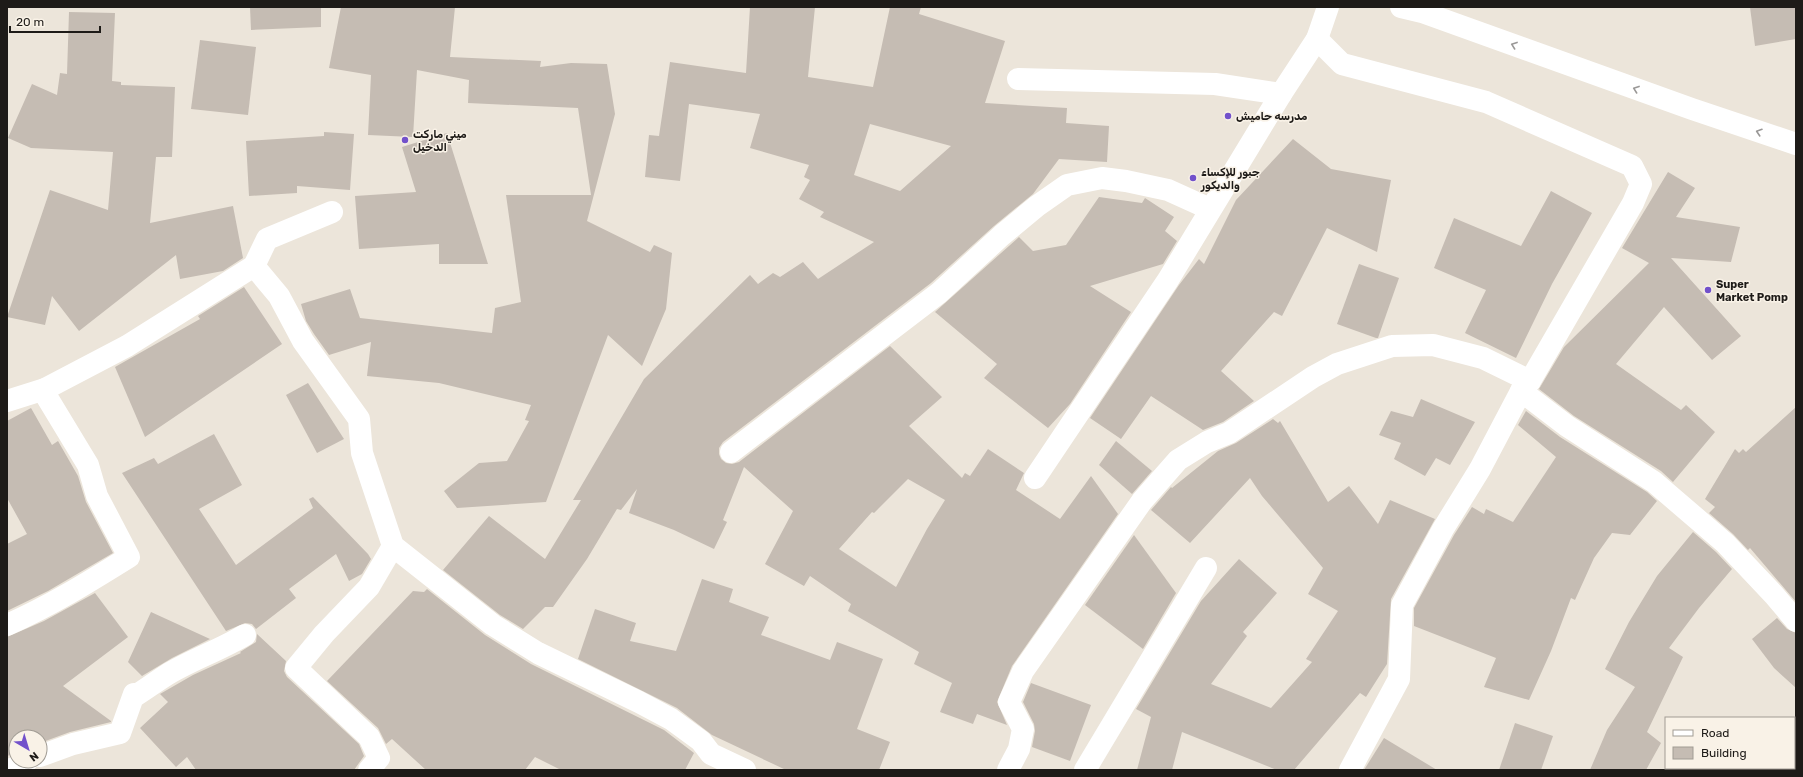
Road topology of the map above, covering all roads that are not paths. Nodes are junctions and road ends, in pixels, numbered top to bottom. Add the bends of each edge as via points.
1 (1328, 7) edge
2 (1401, 7) edge
3 (1317, 39) junction
4 (1018, 79) dead end
5 (1282, 94) junction
6 (1796, 144) edge
7 (1210, 209) junction
8 (332, 212) dead end
9 (254, 266) junction
10 (1526, 386) junction
11 (45, 389) junction
12 (7, 401) edge
13 (731, 452) dead end
14 (1035, 478) dead end
15 (393, 546) junction
16 (1206, 568) dead end
17 (1796, 621) edge
18 (7, 625) edge
19 (245, 635) dead end
20 (48, 753) edge
21 (369, 770) edge
22 (745, 770) edge
23 (1008, 770) edge
24 (1085, 770) edge
25 (1350, 770) edge

1 - 3 street
6 -> 2 street via 1422,12
3 - 5 street
3 - 10 street via 1342,64 1486,102 1632,166 1641,184 1633,204
4 - 5 street via 1215,84
5 - 7 street
7 - 13 street via 1168,190 1126,182 1102,178 1067,185 1002,235 940,294
7 - 14 street via 1168,280
8 - 9 street via 267,238
9 - 11 street via 127,346
9 - 15 street via 279,296 303,341 359,419 362,453
10 - 17 street via 1567,426 1654,482 1724,544
10 - 23 street via 1483,358 1433,345 1392,346 1337,364 1229,433 1207,442 1178,460 1142,501 1023,671 1009,702 1023,729 1019,748
10 - 25 street via 1402,605 1399,679
11 - 12 street
11 - 18 street via 44,394 88,465 97,496 129,558 84,585
15 - 21 street via 369,587 296,668 369,737 379,758
15 - 22 street via 493,625 538,653 671,719 701,740 711,754
16 - 24 street
19 - 20 street via 169,674 135,696 134,694 120,733 73,744

